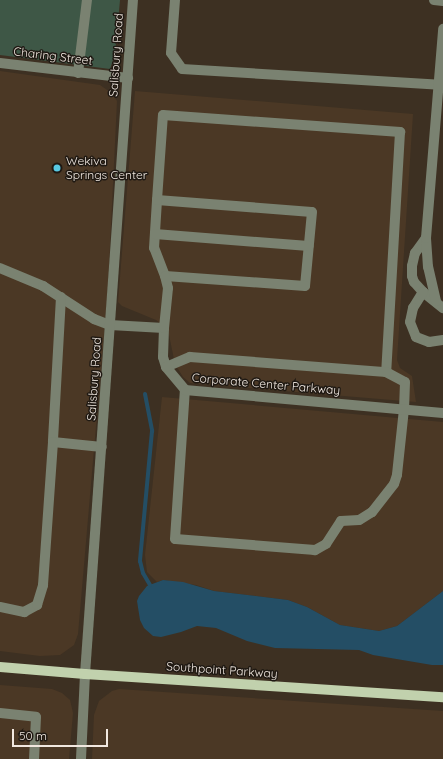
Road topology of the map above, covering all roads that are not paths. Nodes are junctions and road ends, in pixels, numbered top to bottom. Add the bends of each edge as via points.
1 (87, 0) edge
2 (133, 0) edge
3 (175, 0) edge
4 (434, 0) edge
5 (443, 1) edge
6 (443, 29) edge
7 (0, 63) edge
8 (78, 73) junction
9 (128, 78) junction
10 (440, 85) junction
11 (440, 103) edge
12 (157, 200) junction
13 (155, 234) junction
14 (426, 238) junction
15 (309, 246) junction
16 (0, 268) edge
17 (165, 276) junction
18 (412, 276) junction
19 (429, 276) junction
20 (423, 292) junction
21 (61, 297) junction
22 (439, 304) edge
23 (110, 325) junction
24 (164, 328) junction
25 (443, 340) edge
26 (166, 367) junction
27 (386, 372) junction
28 (185, 390) junction
29 (404, 410) junction
30 (443, 413) edge
31 (53, 442) junction
32 (102, 447) junction
33 (0, 607) edge
34 (0, 667) edge
35 (85, 674) junction
36 (443, 697) edge
37 (0, 713) edge
38 (34, 759) edge
39 (81, 759) edge

1 - 8 street
2 - 9 street, Salisbury Road
3 - 10 street via 171,53 182,69
4 - 5 street
6 - 10 street
7 - 8 street, Charing Street
8 - 9 street, Charing Street
9 - 23 street, Salisbury Road
10 - 11 street
11 - 14 street
12 - 13 street
12 - 15 street via 312,212
12 - 27 street via 163,115 400,132
13 - 15 street
13 - 17 street via 154,248
14 - 18 street via 416,253
14 - 19 street
15 - 17 street via 305,286
16 - 21 street via 43,286
17 - 24 street via 168,288
18 - 19 street
18 - 20 street
19 - 22 street
20 - 22 street
20 - 25 street via 410,322 416,337 429,342
21 - 23 street via 94,319
21 - 31 street
23 - 24 street
23 - 32 street, Salisbury Road
24 - 26 street via 163,357
26 - 27 street via 190,357
26 - 28 street, Corporate Center Parkway
27 - 29 street via 405,382
28 - 29 street, Corporate Center Parkway
28 - 29 street via 175,539 314,550 326,544 340,520 359,520 372,512 394,484
29 - 30 street, Corporate Center Parkway
31 - 32 street
31 - 33 street via 43,585 37,605 24,612
32 - 35 street, Salisbury Road
34 - 35 main road, Southpoint Parkway
35 - 36 main road, Southpoint Parkway
35 - 39 street, Salisbury Road
37 - 38 street via 36,717

